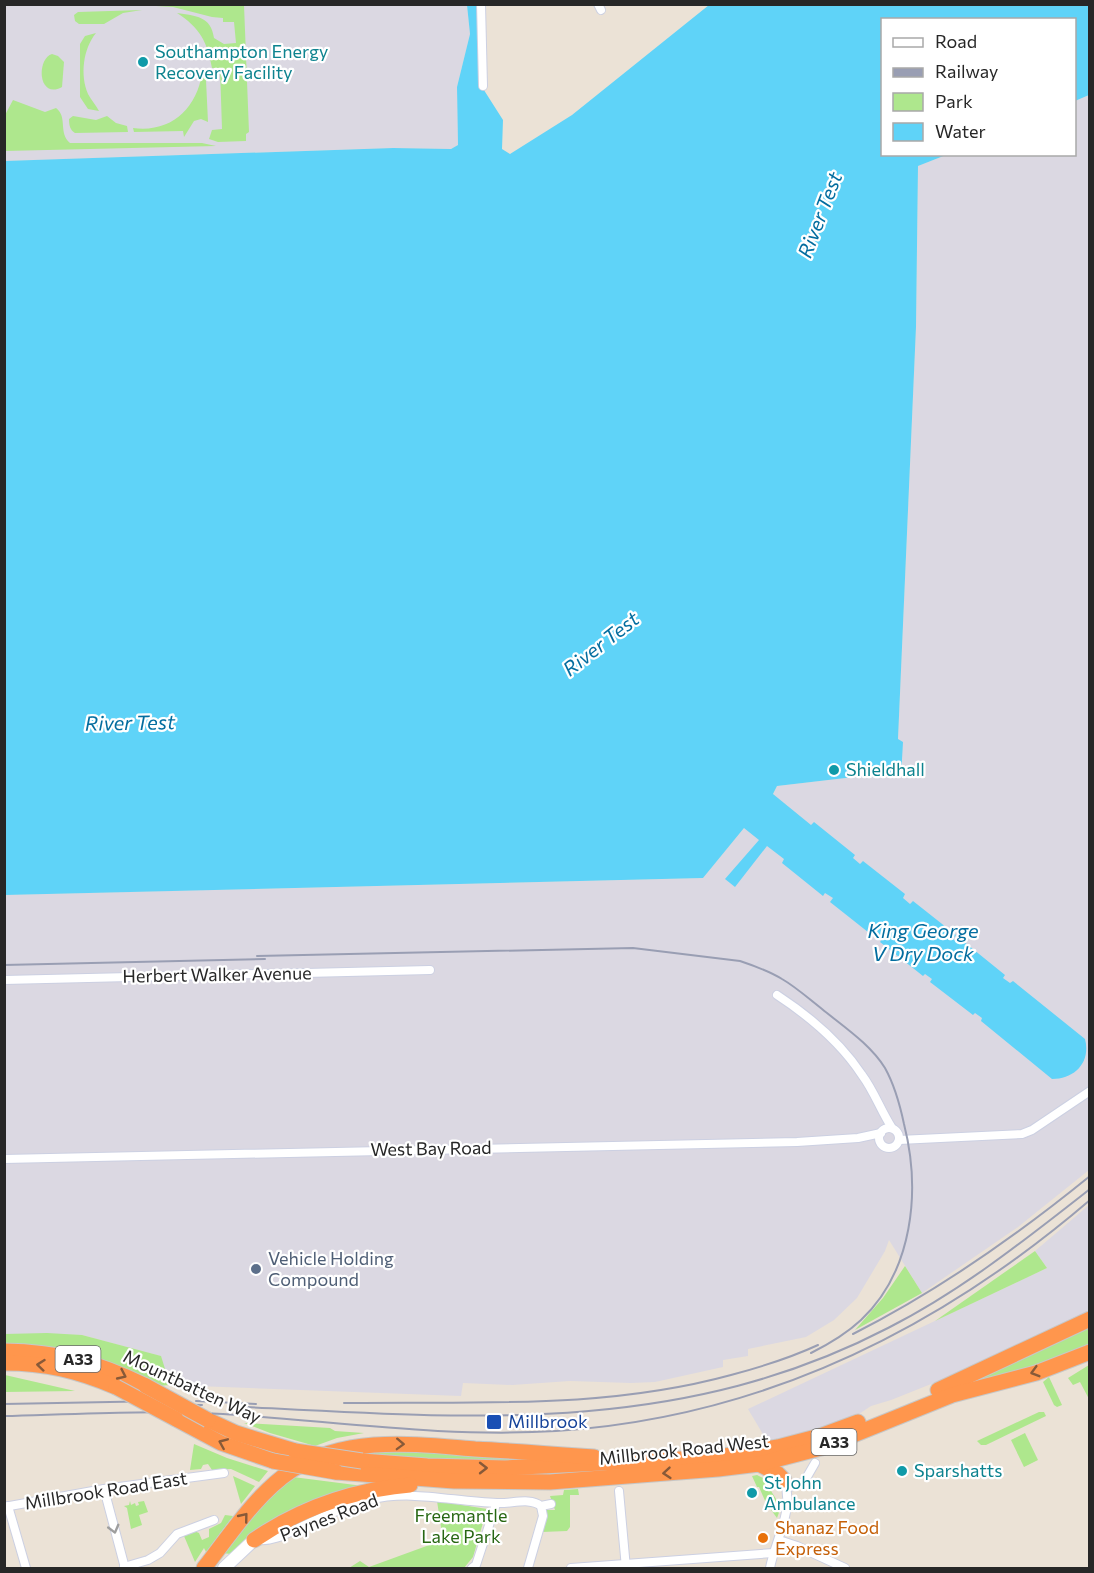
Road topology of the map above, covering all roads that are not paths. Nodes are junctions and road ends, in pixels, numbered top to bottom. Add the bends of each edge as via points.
1 (481, 4) edge
2 (483, 86) dead end
3 (430, 970) dead end
4 (4, 980) edge
5 (777, 995) dead end
6 (1089, 1091) edge
7 (881, 1110) junction
8 (892, 1128) junction
9 (882, 1132) junction
10 (858, 1138) junction
11 (899, 1140) junction
12 (881, 1143) junction
13 (4, 1159) edge
14 (1089, 1319) edge
15 (4, 1351) edge
16 (1089, 1352) edge
17 (4, 1363) edge
18 (794, 1455) junction
19 (362, 1461) joint
20 (650, 1462) junction
21 (815, 1463) dead end
22 (759, 1464) junction
23 (336, 1472) joint
24 (224, 1473) dead end
25 (454, 1480) junction
26 (786, 1484) junction
27 (104, 1490) junction
28 (619, 1491) dead end
29 (496, 1503) junction
30 (551, 1504) dead end
31 (6, 1506) edge
32 (541, 1506) junction
33 (214, 1521) dead end
34 (779, 1540) junction
35 (261, 1541) junction
36 (773, 1553) junction
37 (626, 1566) edge
38 (124, 1568) edge
39 (26, 1569) edge
40 (204, 1569) edge
41 (224, 1569) edge
42 (472, 1569) edge
43 (528, 1569) edge
44 (571, 1569) edge
45 (770, 1569) edge
46 (845, 1569) edge

1 - 2 street
3 - 4 street, Herbert Walker Avenue
5 - 7 street via 847,1055
6 - 11 street via 1022,1134
7 - 8 street
7 - 9 street
8 - 9 street
8 - 11 street
9 - 10 street, West Bay Road
9 - 12 street
10 - 12 street, West Bay Road
10 - 13 street, West Bay Road
11 - 12 street via 893,1147
14 - 20 highway, Millbrook Road West / A33 via 959,1382 820,1436 719,1457
15 -> 19 highway, Mountbatten Way / A33, bridge via 77,1359 115,1371 208,1420 257,1440 295,1451
16 -> 18 highway, Millbrook Road West / A33 via 1036,1373 952,1395 821,1448
23 -> 17 highway, Mountbatten Way / A33, bridge via 273,1461 221,1443 116,1387 71,1370
18 - 22 highway, Millbrook Road West / A33
18 - 26 highway via 787,1467
19 -> 20 highway, Millbrook Road West / A33 via 495,1468
40 -> 20 highway via 248,1511 284,1476 314,1459 342,1450 379,1443 418,1444
21 - 26 street via 804,1482
22 -> 25 highway, Millbrook Road West / A33 via 567,1481
22 - 26 highway via 778,1474
23 - 25 highway, Millbrook Road West / A33
24 - 27 street, Millbrook Road East via 206,1471
25 - 35 highway via 389,1487 337,1499 292,1517
26 - 34 street via 788,1496
27 - 31 street, Millbrook Road East
27 -> 38 street
28 - 37 street
29 - 32 street, Paynes Road via 537,1502
29 - 35 street, Paynes Road via 388,1496
29 - 42 street
30 - 32 street, Paynes Road
31 - 39 street
32 - 43 street via 543,1516
33 - 38 street via 203,1529 177,1534 160,1553
34 - 36 street
34 - 46 street
35 - 41 street, Paynes Road
36 - 37 street
36 - 45 street
37 - 44 street

